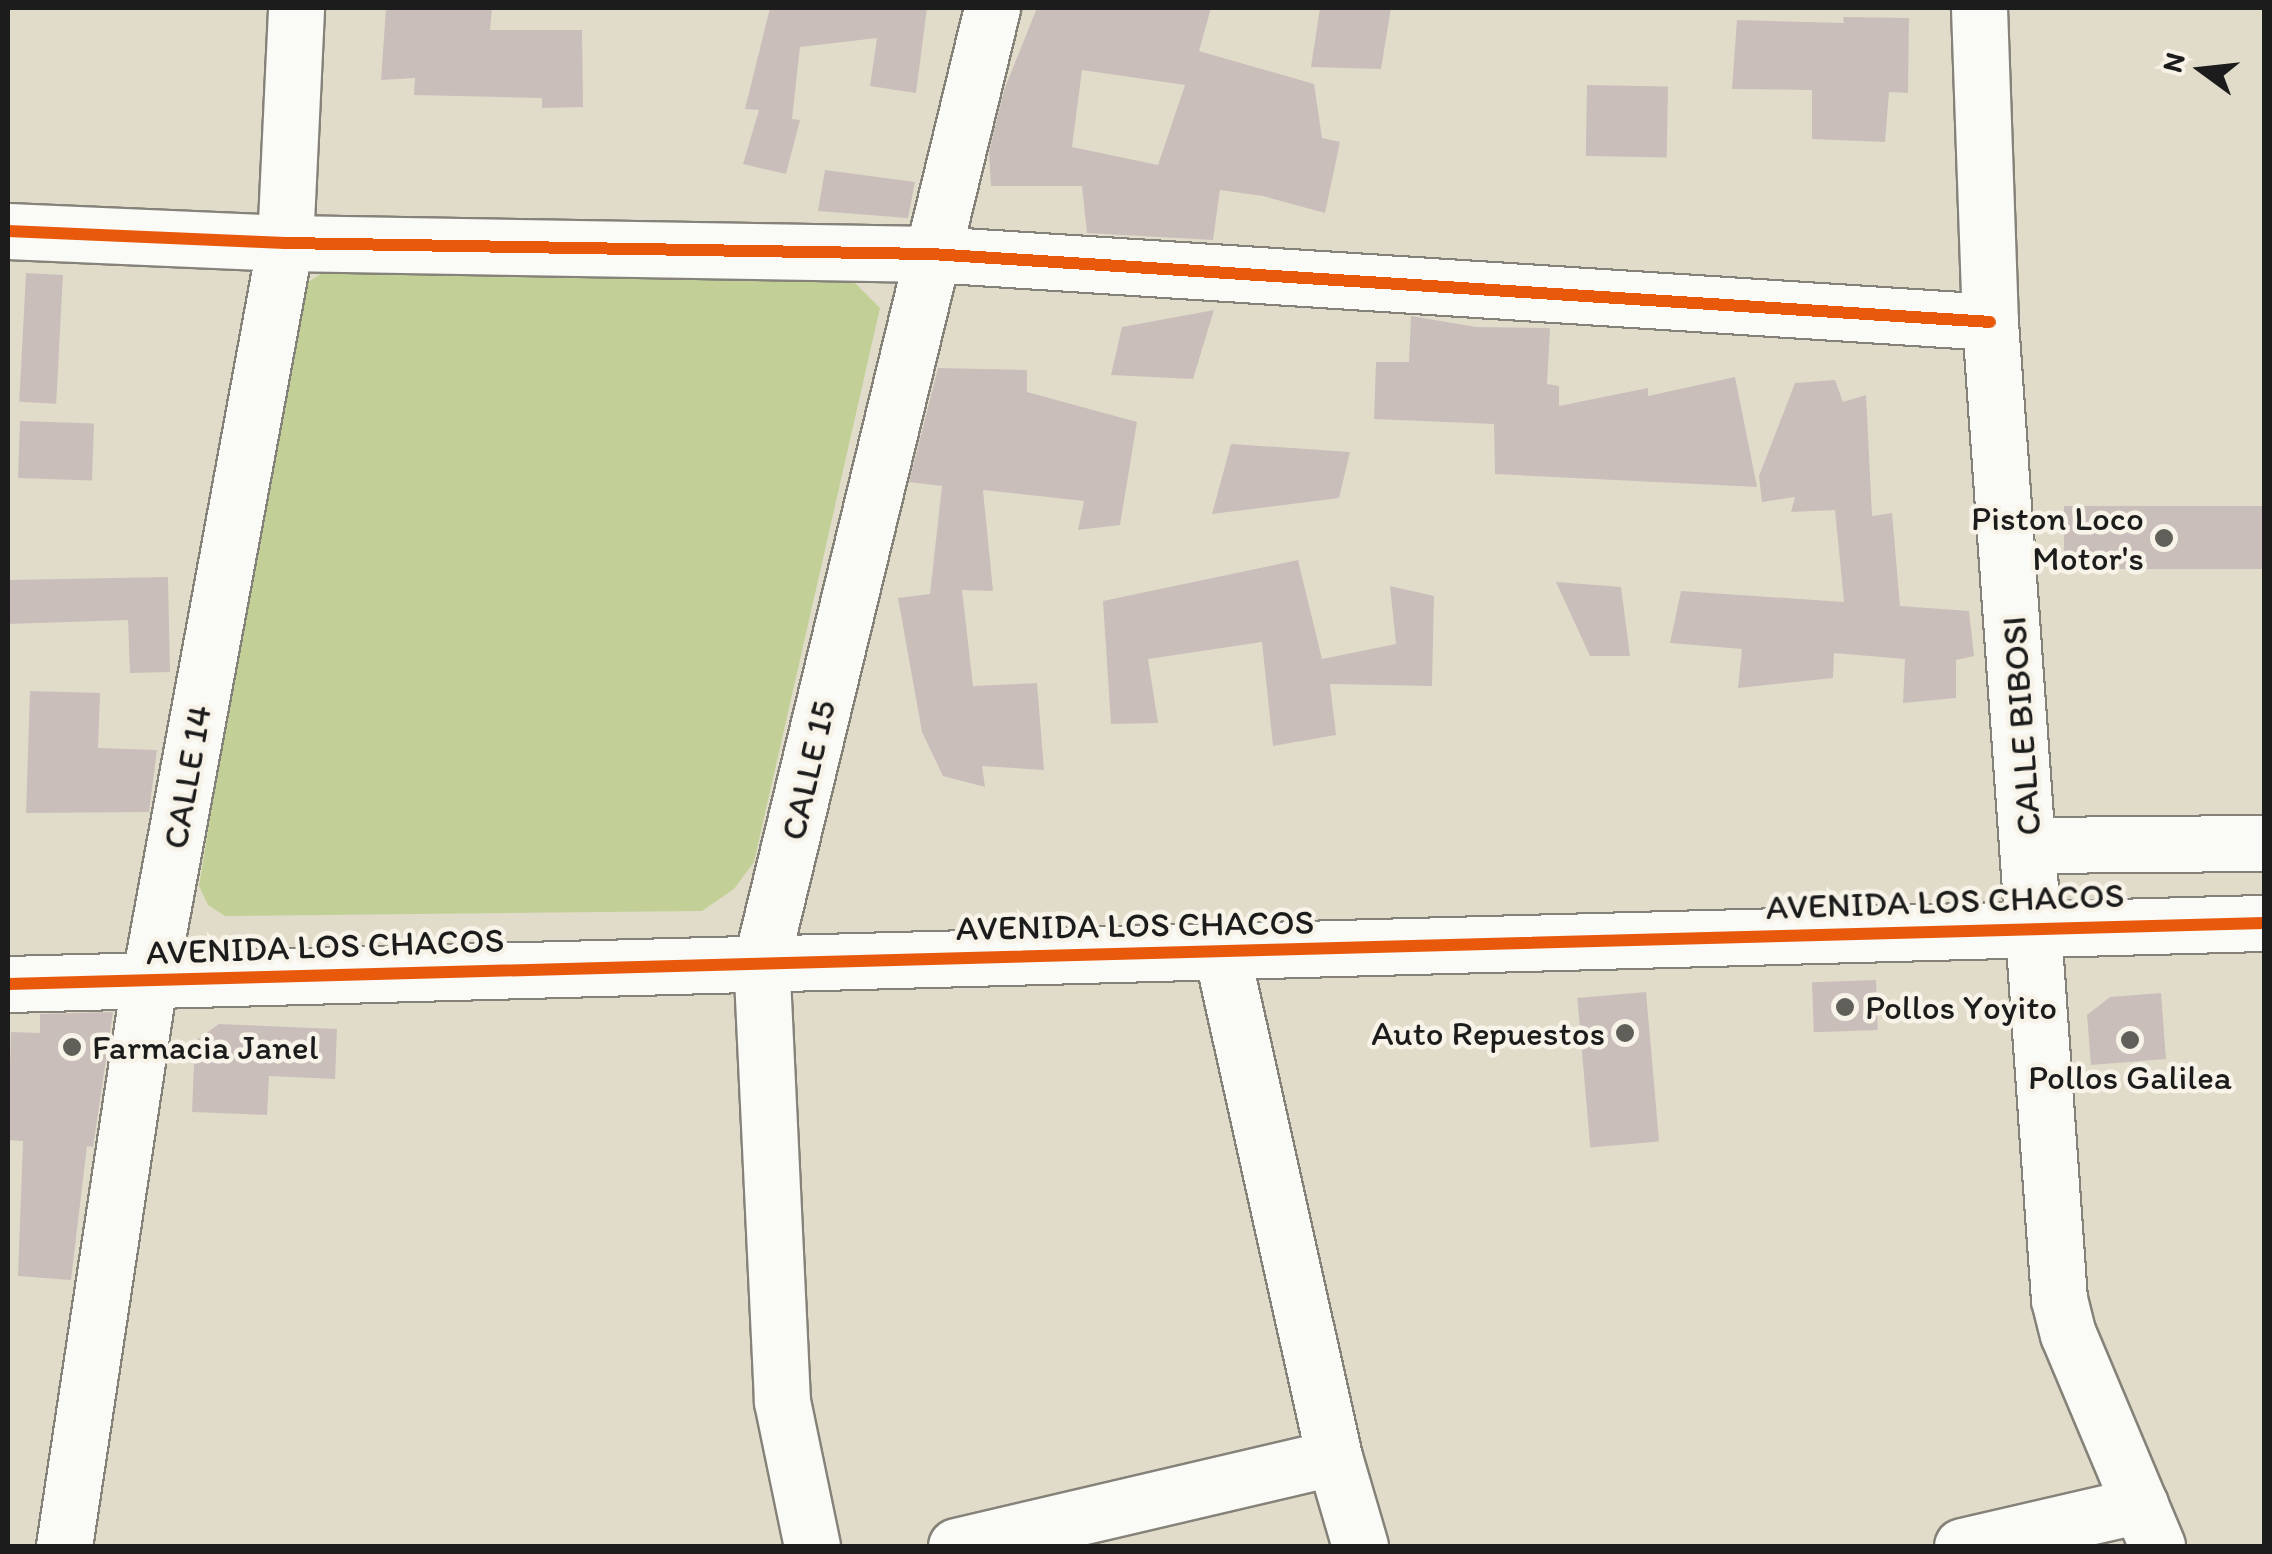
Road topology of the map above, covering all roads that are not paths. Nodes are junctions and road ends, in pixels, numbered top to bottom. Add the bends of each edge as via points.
1 (296, 8) edge
2 (992, 8) edge
3 (1979, 8) edge
4 (8, 230) edge
5 (285, 243) junction
6 (930, 254) junction
7 (1990, 322) junction
8 (2264, 843) edge
9 (2030, 845) junction
10 (2264, 923) edge
11 (2036, 927) junction
12 (1222, 954) junction
13 (761, 963) junction
14 (149, 982) junction
15 (8, 984) edge
16 (1334, 1457) junction
17 (2148, 1526) edge
18 (64, 1546) edge
19 (812, 1546) edge
20 (956, 1546) edge
21 (1360, 1546) edge
22 (1962, 1546) edge

1 - 5 street, CALLE 14
2 - 6 street, CALLE 15
3 - 7 street, CALLE BIBOSI
4 - 5 street
5 - 6 street
5 - 14 street, CALLE 14
6 - 7 street
6 - 13 street, CALLE 15
7 - 9 street, CALLE BIBOSI
8 - 9 street
9 - 11 street, CALLE BIBOSI
10 - 11 street, AVENIDA LOS CHACOS
11 - 12 street, AVENIDA LOS CHACOS
11 - 17 street, CALLE BIBOSI via 2059,1299
12 - 13 street, AVENIDA LOS CHACOS
12 - 16 street
13 - 14 street, AVENIDA LOS CHACOS
13 - 19 street, CALLE 15 via 782,1401
14 - 15 street, AVENIDA LOS CHACOS
14 - 18 street, CALLE 14
16 - 20 street
16 - 21 street
17 - 22 street

